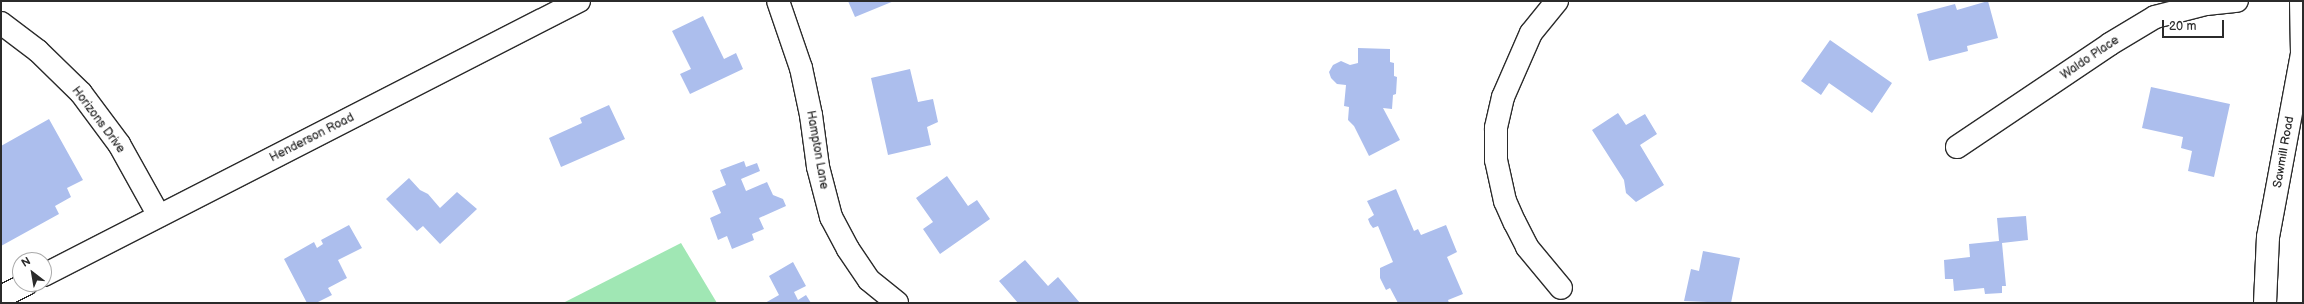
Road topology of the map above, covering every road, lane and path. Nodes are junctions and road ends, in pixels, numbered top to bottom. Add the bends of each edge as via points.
1 (579, 1) edge
2 (778, 1) edge
3 (1557, 1) edge
4 (2236, 1) edge
5 (2301, 1) edge
6 (1, 23) edge
7 (1957, 147) dead end
8 (159, 216) junction
9 (52, 271) edge
10 (1561, 288) dead end
11 (12, 291) edge
12 (1, 297) edge
13 (897, 303) edge
14 (2265, 303) edge

1 - 8 street, Henderson Road
2 - 13 street, Hampton Lane via 801,68 811,114 818,167 831,217 869,280
3 - 10 street via 1531,33 1503,97 1496,128 1496,160 1505,201 1527,247
4 - 7 street, Waldo Place via 2206,4 2155,17 2110,44
5 - 14 street, Sawmill Road via 2302,53 2268,236
6 - 8 street, Horizons Drive via 38,52 81,93 118,144
8 - 9 street, Henderson Road
11 - 12 street

